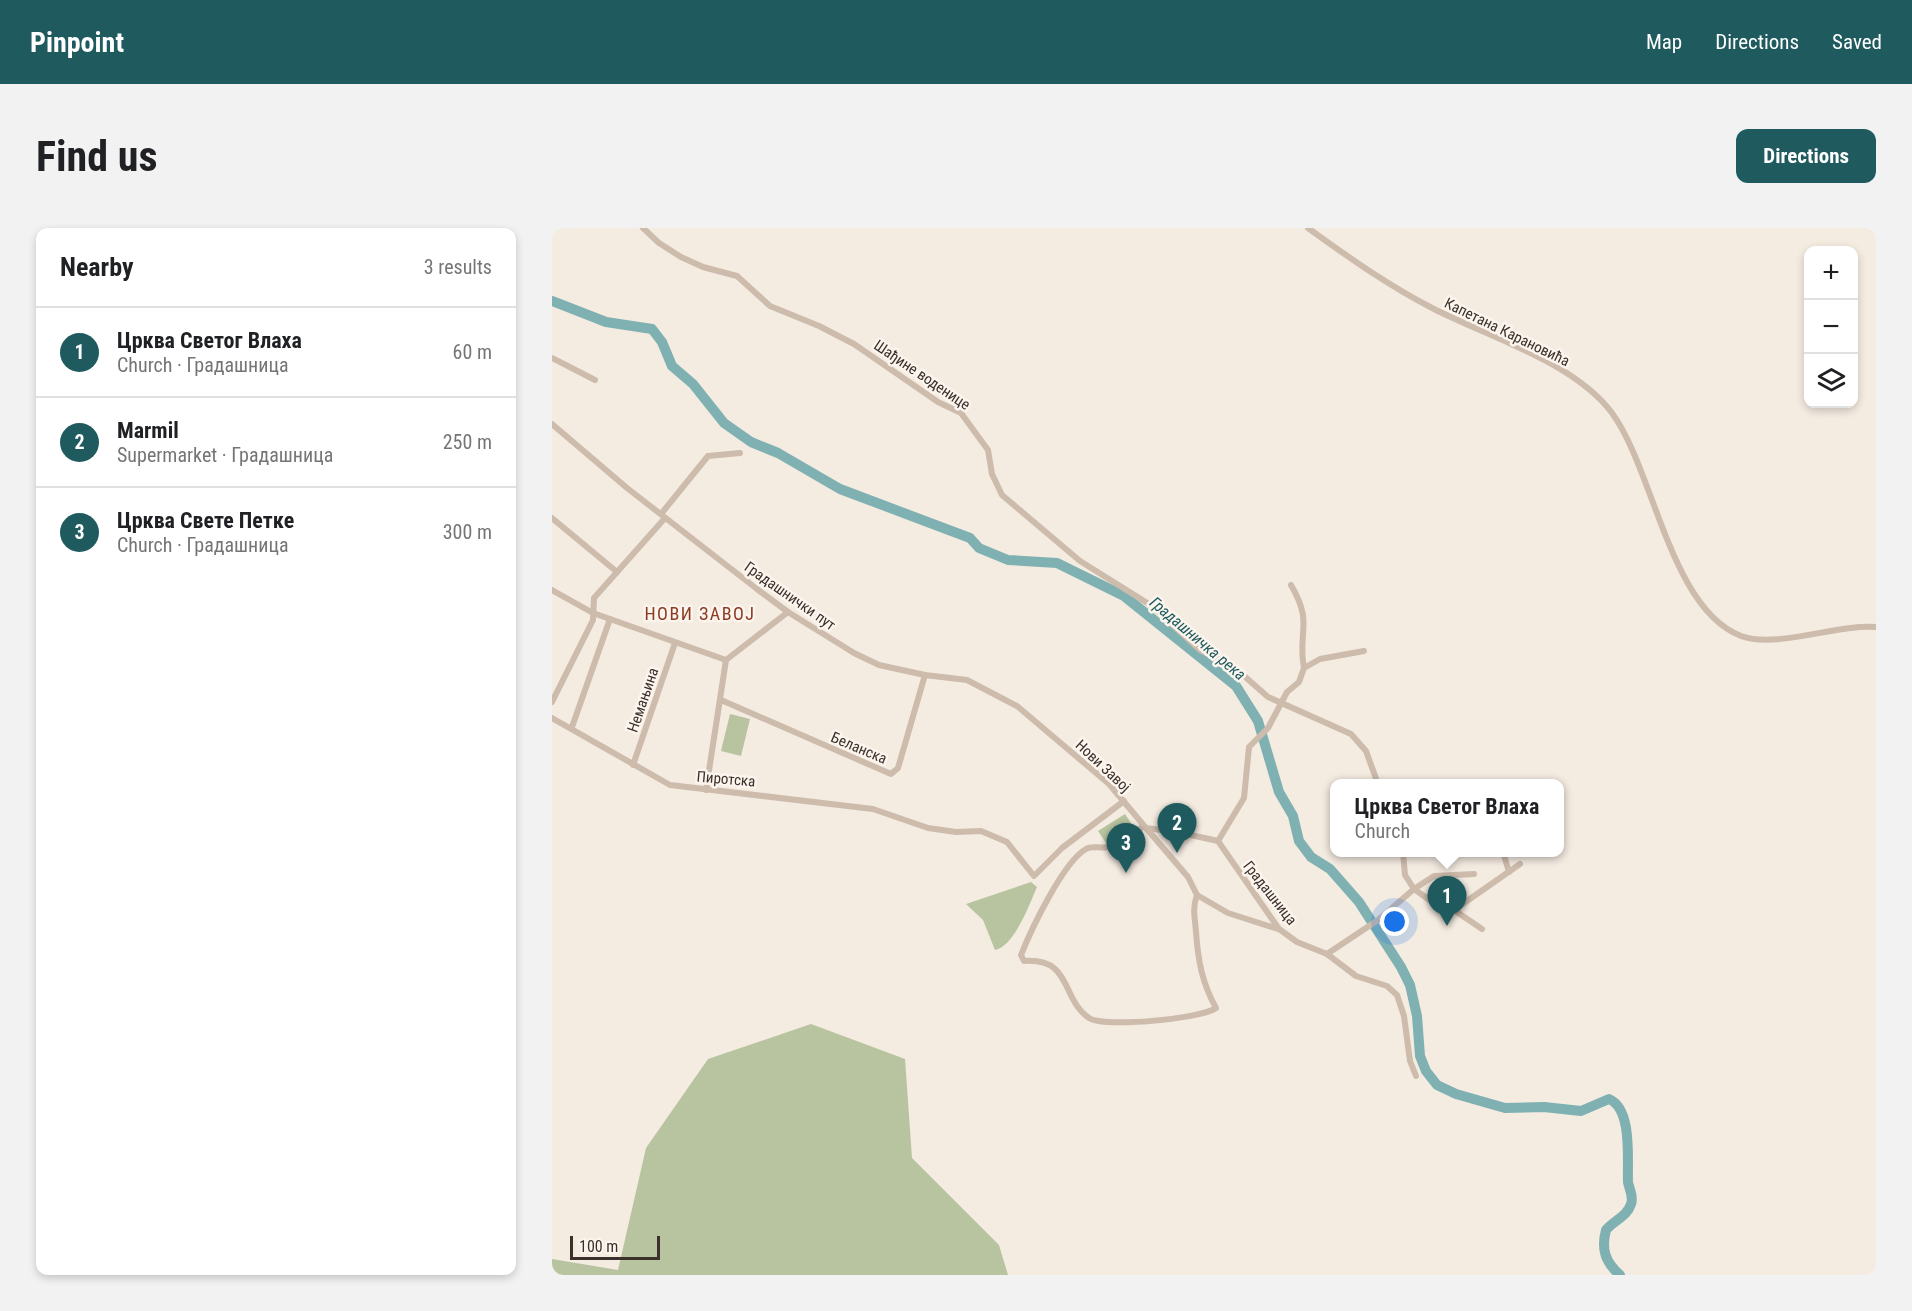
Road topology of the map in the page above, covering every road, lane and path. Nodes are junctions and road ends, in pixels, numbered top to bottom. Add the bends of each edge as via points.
1 (643, 228) edge
2 (1308, 228) edge
3 (552, 358) edge
4 (595, 380) dead end
5 (552, 424) edge
6 (740, 453) dead end
7 (663, 516) junction
8 (552, 518) edge
9 (617, 572) junction
10 (1291, 585) dead end
11 (552, 590) edge
12 (788, 612) junction
13 (593, 614) junction
14 (610, 620) junction
15 (1876, 627) edge
16 (675, 642) junction
17 (1365, 651) dead end
18 (726, 660) junction
19 (1304, 668) junction
20 (925, 675) junction
21 (721, 700) junction
22 (552, 702) edge
23 (1282, 702) junction
24 (552, 718) edge
25 (572, 727) junction
26 (1044, 728) joint
27 (633, 765) junction
28 (1376, 779) edge
29 (706, 790) junction
30 (1124, 801) junction
31 (1144, 827) junction
32 (1218, 841) junction
33 (1404, 857) edge
34 (1504, 857) edge
35 (1520, 864) dead end
36 (1509, 872) junction
37 (1474, 874) dead end
38 (1414, 889) junction
39 (1197, 895) junction
40 (1454, 910) junction
41 (1279, 929) junction
42 (1482, 929) dead end
43 (1327, 954) junction
44 (1416, 1076) dead end

1 - 23 street, Шађине воденице via 681,257 737,276 770,306 854,344 938,402 961,413 988,450 992,474 1002,495 1080,561 1152,606 1200,650 1233,667 1269,697
2 - 15 street, Капетана Карановића via 1403,292 1540,359 1591,392 1620,426 1672,551 1697,596 1718,621 1742,636 1772,639
3 - 4 street
5 - 7 street, Градашнички пут
6 - 7 street via 708,456
7 - 9 street
7 - 12 street, Градашнички пут
8 - 9 street
9 - 13 street via 594,598
10 - 19 street via 1305,616 1301,652
11 - 13 street
12 - 18 street
12 - 20 street, Градашнички пут via 863,658
13 - 14 street
13 - 22 street
14 - 16 street
14 - 25 street
16 - 18 street
16 - 27 street, Немањина
17 - 19 street via 1320,659
18 - 21 street
19 - 23 street via 1299,682
20 - 21 street, Беланска via 898,768 891,774
20 - 26 street, Градашнички пут via 981,685
21 - 29 street
23 - 28 street via 1351,734 1366,752
23 - 32 street via 1247,754 1244,798
24 - 25 street, Пиротска
25 - 27 street, Пиротска
26 - 30 street, Нови Завој
27 - 29 street, Пиротска via 670,784
29 - 30 street, Пиротска via 873,809 928,828 981,831 1007,842 1034,876 1062,848
30 - 31 street, Нови Завој
31 - 32 street
31 - 39 street via 1188,877
31 - 39 street via 1108,847 1088,848 1077,855 1029,934 1021,959 1054,967 1085,1015 1103,1024 1196,1017 1216,1008 1205,989 1196,951 1192,907
32 - 41 street, Градашница
33 - 38 street via 1406,875
34 - 36 street
35 - 36 street
36 - 40 street
37 - 38 street via 1434,876
38 - 40 street via 1438,906
38 - 43 street via 1378,920
39 - 41 street via 1228,913
40 - 42 street
41 - 43 street, Градашница via 1297,942
43 - 44 street, Градашница via 1352,973 1386,986 1400,998

